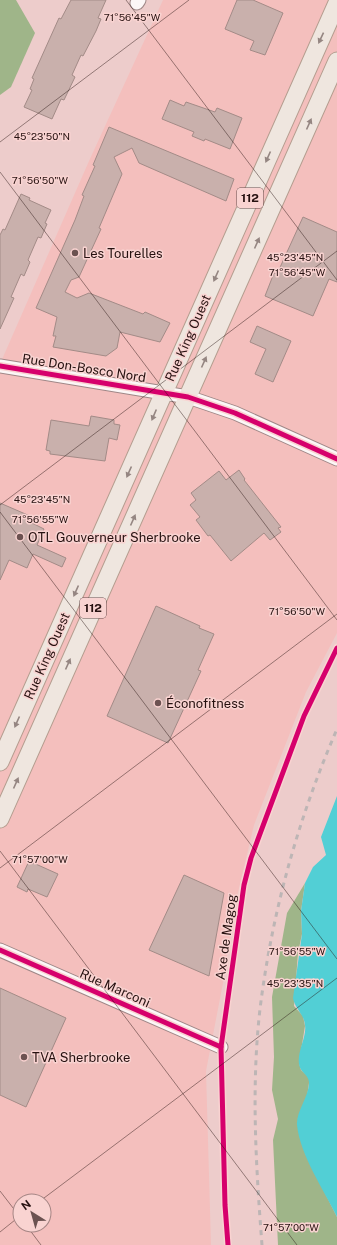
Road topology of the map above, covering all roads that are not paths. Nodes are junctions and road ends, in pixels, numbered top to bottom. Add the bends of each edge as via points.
1 (337, 3) edge
2 (337, 62) edge
3 (0, 366) edge
4 (164, 393) junction
5 (188, 398) junction
6 (337, 459) edge
7 (0, 762) edge
8 (0, 819) edge
9 (0, 950) edge
10 (221, 1047) dead end

1 -> 4 main road, Rue King Ouest / 112
5 -> 2 main road, Rue King Ouest / 112
3 - 4 street, Rue Don-Bosco Nord
4 - 5 street, Rue Don-Bosco Nord
4 -> 7 main road, Rue King Ouest / 112
5 - 6 street, Rue Don-Bosco Nord via 235,413
8 -> 5 main road, Rue King Ouest / 112
9 - 10 street, Rue Marconi

